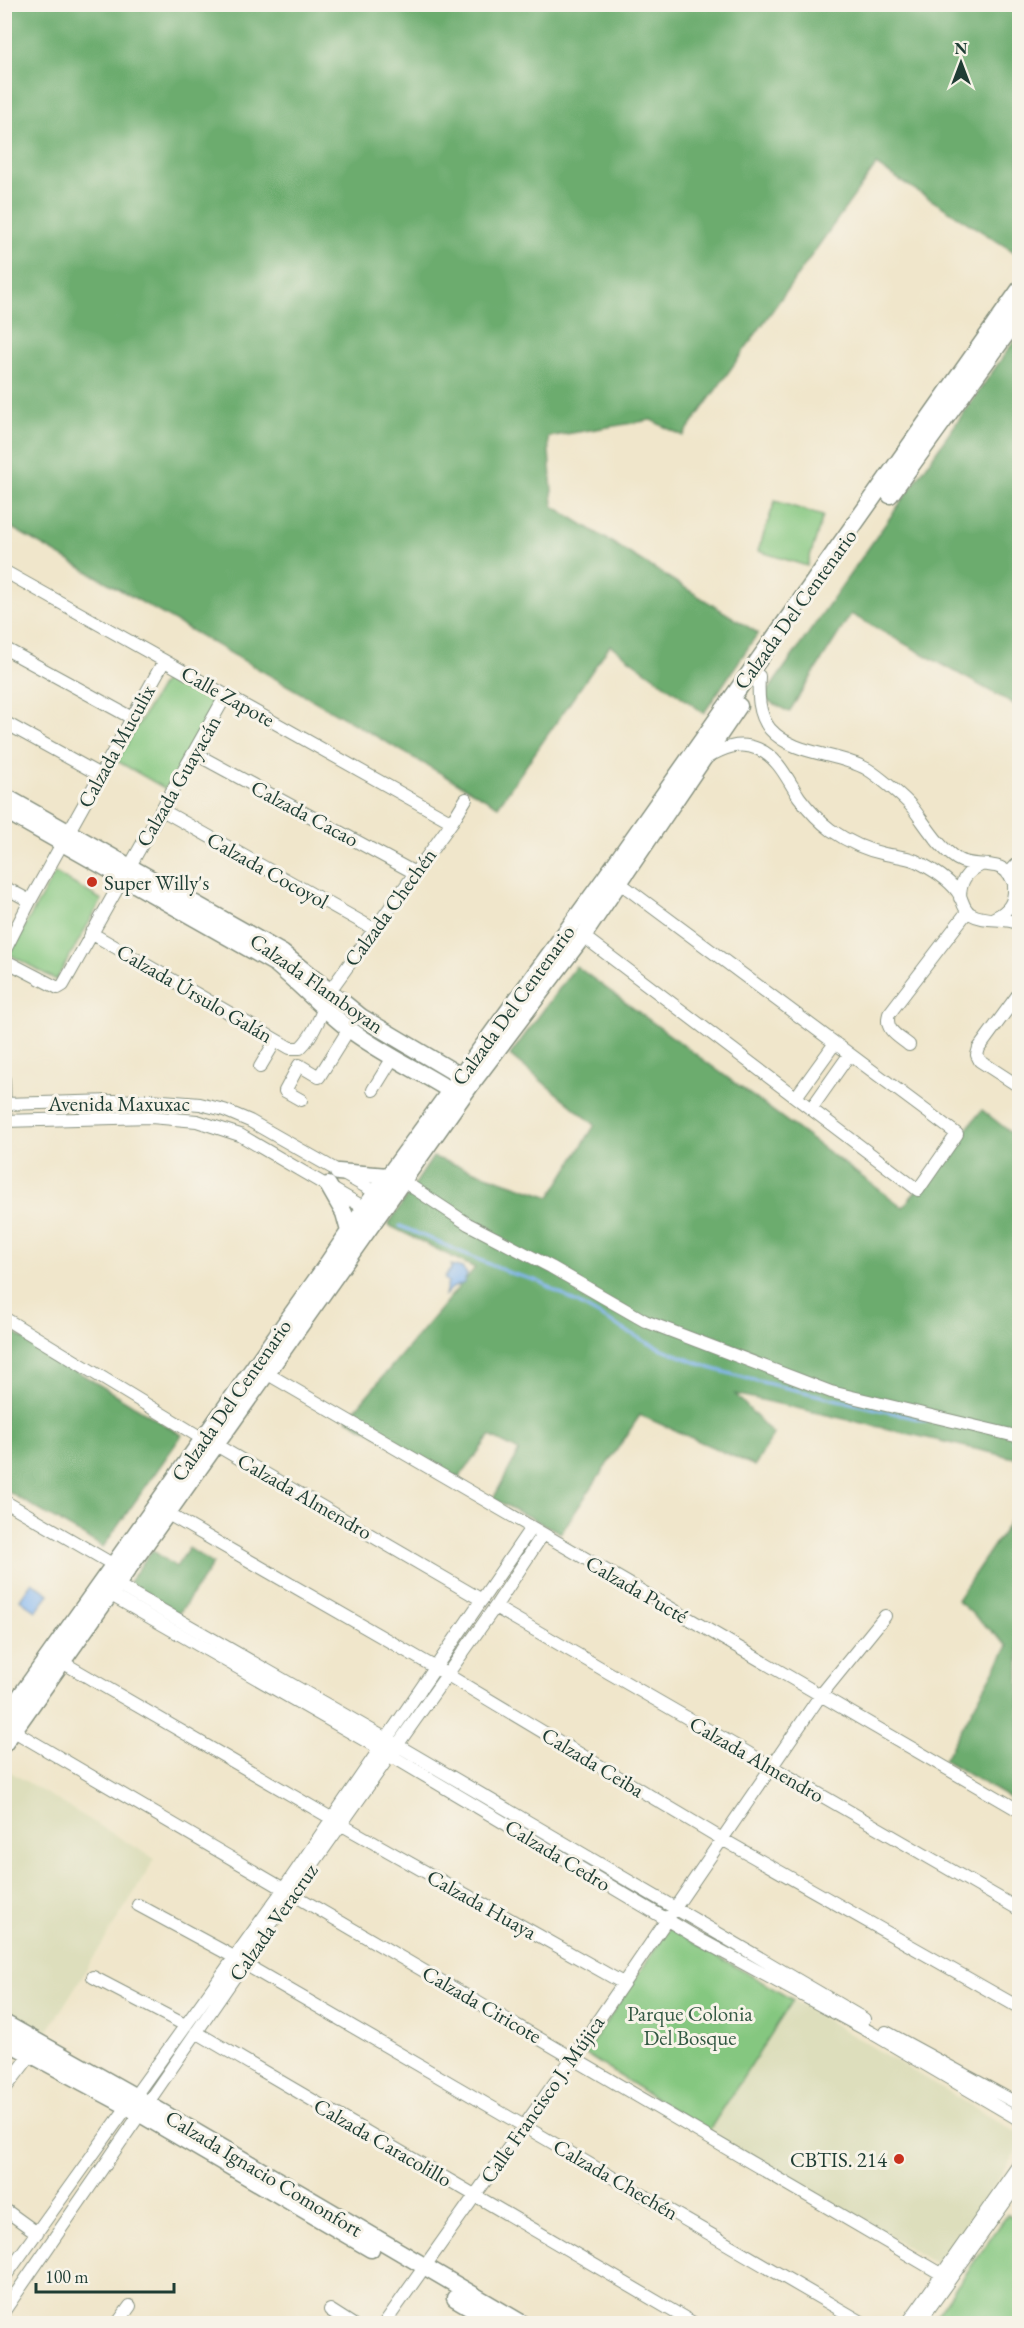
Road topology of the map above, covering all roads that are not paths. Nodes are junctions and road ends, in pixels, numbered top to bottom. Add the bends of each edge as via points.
1 (1020, 289) edge
2 (1020, 315) edge
3 (4, 571) edge
4 (4, 648) edge
5 (771, 650) junction
6 (164, 661) junction
7 (759, 676) junction
8 (226, 695) junction
9 (132, 718) junction
10 (4, 722) edge
11 (194, 753) junction
12 (702, 761) junction
13 (100, 775) junction
14 (4, 796) edge
15 (466, 799) dead end
16 (4, 810) edge
17 (162, 810) junction
18 (452, 822) junction
19 (66, 837) junction
20 (1020, 861) edge
21 (981, 865) junction
22 (127, 872) junction
23 (415, 873) junction
24 (1008, 874) junction
25 (620, 883) junction
26 (4, 887) edge
27 (1017, 890) edge
28 (960, 898) junction
29 (30, 901) junction
30 (967, 912) junction
31 (993, 919) junction
32 (1020, 924) edge
33 (374, 929) junction
34 (91, 933) junction
35 (583, 936) junction
36 (4, 951) edge
37 (4, 960) edge
38 (329, 992) junction
39 (1020, 992) edge
40 (324, 1009) junction
41 (349, 1029) junction
42 (276, 1040) junction
43 (835, 1044) junction
44 (909, 1045) dead end
45 (300, 1048) joint
46 (849, 1055) junction
47 (393, 1056) junction
48 (260, 1067) dead end
49 (4, 1079) edge
50 (467, 1079) junction
51 (1018, 1084) edge
52 (373, 1090) dead end
53 (456, 1094) junction
54 (796, 1098) junction
55 (301, 1100) dead end
56 (5, 1104) edge
57 (811, 1109) junction
58 (5, 1121) edge
59 (276, 1136) junction
60 (267, 1151) junction
61 (396, 1178) junction
62 (333, 1179) junction
63 (383, 1196) junction
64 (371, 1212) junction
65 (349, 1231) junction
66 (4, 1318) edge
67 (260, 1370) junction
68 (1020, 1437) edge
69 (210, 1442) junction
70 (4, 1501) edge
71 (168, 1514) junction
72 (531, 1528) junction
73 (543, 1534) junction
74 (109, 1582) junction
75 (482, 1600) junction
76 (495, 1607) junction
77 (885, 1616) dead end
78 (62, 1662) junction
79 (441, 1671) junction
80 (820, 1696) junction
81 (8, 1731) edge
82 (388, 1747) junction
83 (771, 1767) junction
84 (1020, 1811) edge
85 (336, 1821) junction
86 (722, 1839) junction
87 (287, 1892) junction
88 (138, 1905) dead end
89 (674, 1909) junction
90 (1020, 1910) edge
91 (667, 1920) junction
92 (239, 1960) junction
93 (93, 1977) dead end
94 (623, 1983) junction
95 (1020, 2007) edge
96 (4, 2023) edge
97 (185, 2025) junction
98 (196, 2032) junction
99 (4, 2040) edge
100 (35, 2049) junction
101 (573, 2057) junction
102 (4, 2090) edge
103 (136, 2104) junction
104 (1020, 2105) edge
105 (1020, 2120) edge
106 (524, 2126) junction
107 (1020, 2163) edge
108 (1020, 2181) edge
109 (475, 2195) junction
110 (4, 2209) edge
111 (37, 2233) junction
112 (420, 2271) junction
113 (946, 2276) junction
114 (4, 2278) edge
115 (130, 2306) dead end
116 (330, 2310) dead end
117 (4, 2311) edge
118 (117, 2324) edge
119 (352, 2324) edge
120 (384, 2324) edge
121 (500, 2324) edge
122 (523, 2324) edge
123 (695, 2324) edge
124 (865, 2324) edge
125 (907, 2324) edge
126 (918, 2324) edge

1 - 5 main road, Calzada Del Centenario
2 - 5 main road, Calzada Del Centenario
3 - 6 street, Calle Zapote
4 - 9 street
5 - 7 main road, Calzada Del Centenario
5 - 50 main road, Calzada Del Centenario via 605,878
6 - 8 street, Calle Zapote
6 - 9 street, Calzada Muculix
7 - 12 main road, Calzada Del Centenario
7 - 21 street via 758,698 769,727 788,743 869,770 910,804 944,849 959,861
8 - 11 street, Calzada Guayacán
8 - 18 street, Calle Zapote
9 - 13 street, Calzada Muculix
10 - 13 street
11 - 17 street, Calzada Guayacán
11 - 23 street, Calzada Cacao
12 - 25 main road, Calzada Del Centenario
12 - 28 street via 730,746 759,750 774,760 811,812 830,829 882,854 915,860 957,891
13 - 19 street, Calzada Muculix
14 - 19 main road, Calzada Flamboyan
15 - 18 street, Calzada Chechén
16 - 19 main road, Calzada Flamboyan
17 - 22 street, Calzada Guayacán
17 - 33 street, Calzada Cocoyol
18 - 23 street, Calzada Chechén
19 - 22 main road, Calzada Flamboyan
19 - 29 street, Calzada Muculix
20 - 24 street
21 - 24 street via 992,865
21 - 28 street via 964,877
22 - 34 street, Calzada Guayacán
22 - 38 main road, Calzada Flamboyan via 282,953
22 - 40 main road, Calzada Flamboyan via 276,964
23 - 33 street, Calzada Chechén
24 - 27 street
25 - 35 main road, Calzada Del Centenario
25 - 43 street
26 - 29 street
27 - 31 street via 1011,906
28 - 30 street
29 - 36 street, Calzada Muculix
30 - 31 street
30 - 44 street via 889,1014 889,1029
31 - 32 street
33 - 38 street, Calzada Chechén
34 - 37 street, Calzada Guayacán via 58,988
34 - 42 street, Calzada Úrsulo Galán
35 - 50 main road, Calzada Del Centenario
35 - 54 street
38 - 40 street, Calzada Chechén
38 - 50 main road, Calzada Flamboyan via 361,1017
39 - 51 street via 977,1055 980,1061
40 - 41 main road, Calzada Flamboyan
40 - 45 street, Calzada Chechén
41 - 47 main road, Calzada Flamboyan
41 - 55 street via 320,1077 299,1065 285,1091
42 - 45 street, Calzada Úrsulo Galán via 290,1048
42 - 48 street
43 - 46 street
43 - 54 street
46 - 57 street
46 - 57 street via 957,1134 918,1190
47 - 52 street
47 - 53 main road, Calzada Flamboyan
49 - 56 street
50 - 53 main road, Calzada Del Centenario
53 - 61 main road, Calzada Del Centenario
54 - 57 street
56 - 58 street
56 - 59 street, Avenida Maxuxac via 151,1100 200,1104 224,1110
58 - 60 street, Avenida Maxuxac via 174,1118 218,1126
59 - 60 street
59 - 62 street, Avenida Maxuxac
60 - 62 street, Avenida Maxuxac
61 - 62 main road
61 - 63 main road, Calzada Del Centenario
61 - 68 street via 468,1224 645,1321 831,1392
62 - 63 street, Avenida Maxuxac
62 - 64 street, Avenida Maxuxac
62 - 65 main road
63 - 64 main road, Calzada Del Centenario
64 - 65 main road, Calzada Del Centenario
64 - 67 main road, Calzada Del Centenario
65 - 67 main road, Calzada Del Centenario
66 - 69 street, Calzada Almendro
67 - 69 main road, Calzada Del Centenario
67 - 72 street, Calzada Pucté
69 - 71 main road, Calzada Del Centenario
69 - 74 main road, Calzada Del Centenario
69 - 75 street, Calzada Almendro
70 - 74 street, Calzada Cedro
71 - 74 main road, Calzada Del Centenario
71 - 79 street, Calzada Ceiba
72 - 73 street, Calzada Pucté
72 - 75 street, Calzada Veracruz
73 - 76 street, Calzada Veracruz
73 - 80 street, Calzada Pucté
74 - 78 main road, Calzada Del Centenario
74 - 81 main road, Calzada Del Centenario
74 - 82 street, Calzada Cedro
75 - 79 street, Calzada Veracruz
76 - 79 street, Calzada Veracruz
76 - 83 street, Calzada Almendro
77 - 80 street, Calle Francisco J. Mújica
78 - 81 main road, Calzada Del Centenario
78 - 85 street, Calzada Huaya
79 - 82 street, Calzada Veracruz
79 - 86 street, Calzada Ceiba
80 - 83 street, Calle Francisco J. Mújica
80 - 84 street, Calzada Pucté
81 - 87 street, Calzada Ciricote
82 - 85 street, Calzada Veracruz
82 - 89 street, Calzada Cedro
82 - 91 street, Calzada Cedro
83 - 86 street, Calle Francisco J. Mújica
83 - 90 street, Calzada Almendro
85 - 87 street, Calzada Veracruz
85 - 94 street, Calzada Huaya
86 - 89 street, Calle Francisco J. Mújica
86 - 95 street, Calzada Ceiba
87 - 92 street, Calzada Veracruz
87 - 101 street, Calzada Ciricote
88 - 92 street, Calzada Chechén
89 - 91 street, Calle Francisco J. Mújica
89 - 104 street, Calzada Cedro
91 - 94 street, Calle Francisco J. Mújica
91 - 105 street, Calzada Cedro
92 - 97 street, Calzada Veracruz
92 - 98 street, Calzada Veracruz
92 - 106 street, Calzada Chechén
93 - 97 street
94 - 101 street, Calle Francisco J. Mújica
96 - 100 main road, Calzada Ignacio Comonfort
97 - 103 street, Calzada Veracruz
98 - 103 street, Calzada Veracruz
98 - 109 street, Calzada Caracolillo
99 - 100 main road, Calzada Ignacio Comonfort
100 - 102 street
100 - 103 main road, Calzada Ignacio Comonfort
101 - 106 street, Calle Francisco J. Mújica
101 - 113 street, Calzada Ciricote
103 - 111 street, Calzada Veracruz
103 - 112 main road, Calzada Ignacio Comonfort
103 - 117 street, Calzada Veracruz
106 - 109 street, Calle Francisco J. Mújica
106 - 124 street, Calzada Chechén
107 - 113 street
108 - 113 street
109 - 112 street, Calle Francisco J. Mújica
109 - 123 street, Calzada Caracolillo
110 - 111 street
111 - 114 street, Calzada Veracruz
112 - 120 street, Calle Francisco J. Mújica
112 - 121 main road, Calzada Ignacio Comonfort
112 - 122 main road, Calzada Ignacio Comonfort
113 - 125 street
113 - 126 street
115 - 118 street
116 - 119 street

